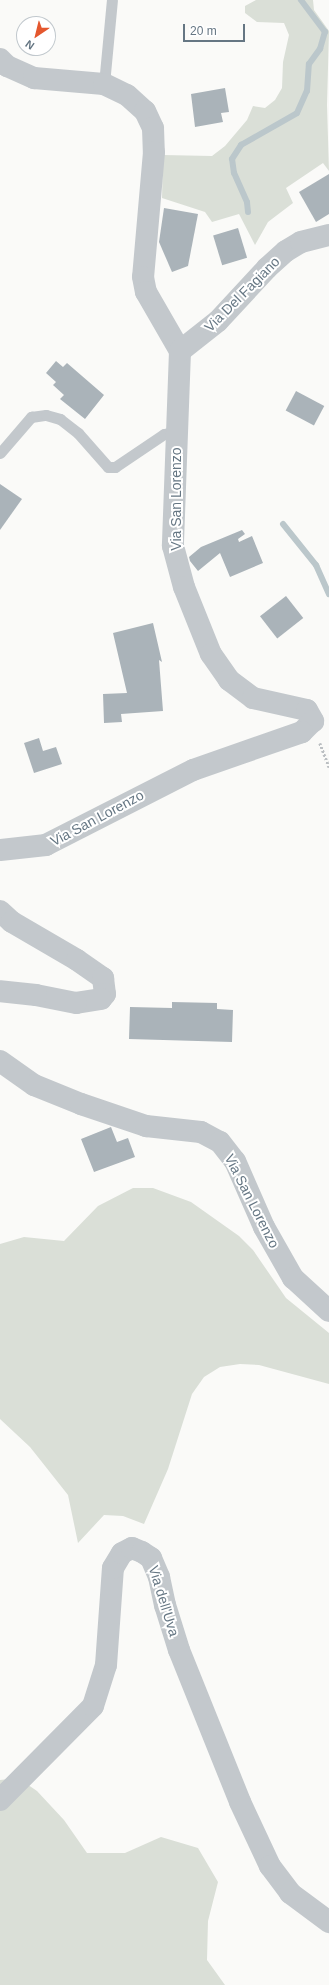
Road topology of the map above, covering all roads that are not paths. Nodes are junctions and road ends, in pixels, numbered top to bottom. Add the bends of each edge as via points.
1 (112, 0) edge
2 (0, 59) edge
3 (104, 84) junction
4 (329, 235) edge
5 (180, 351) junction
6 (176, 431) junction
7 (0, 453) edge
8 (321, 720) edge
9 (0, 850) edge
10 (0, 911) edge
11 (0, 991) edge
12 (0, 1061) edge
13 (329, 1310) edge
14 (0, 1800) edge
15 (329, 1922) edge

1 - 3 lane
2 - 3 street via 7,66 34,78
3 - 5 street via 127,95 145,111 153,128 154,152 142,277 146,292
4 - 5 street, Via Del Fagiano via 301,242 286,251 218,321
5 - 6 street, Via San Lorenzo
6 - 7 lane via 164,434 115,467 108,467 78,433 60,419 46,414 31,417
6 - 8 street, Via San Lorenzo via 173,546 184,587 211,654 229,680 253,698 307,710
8 - 9 street, Via San Lorenzo via 302,732 193,770 46,846
10 - 11 street via 12,922 103,978 105,994 102,999 76,1003
12 - 13 street, Via San Lorenzo via 34,1085 81,1104 146,1126 201,1132 220,1142 235,1161 264,1227 293,1278
14 - 15 street, Via dell'Uva via 93,1706 106,1665 113,1568 122,1553 132,1548 151,1558 180,1650 240,1802 270,1866 290,1893

